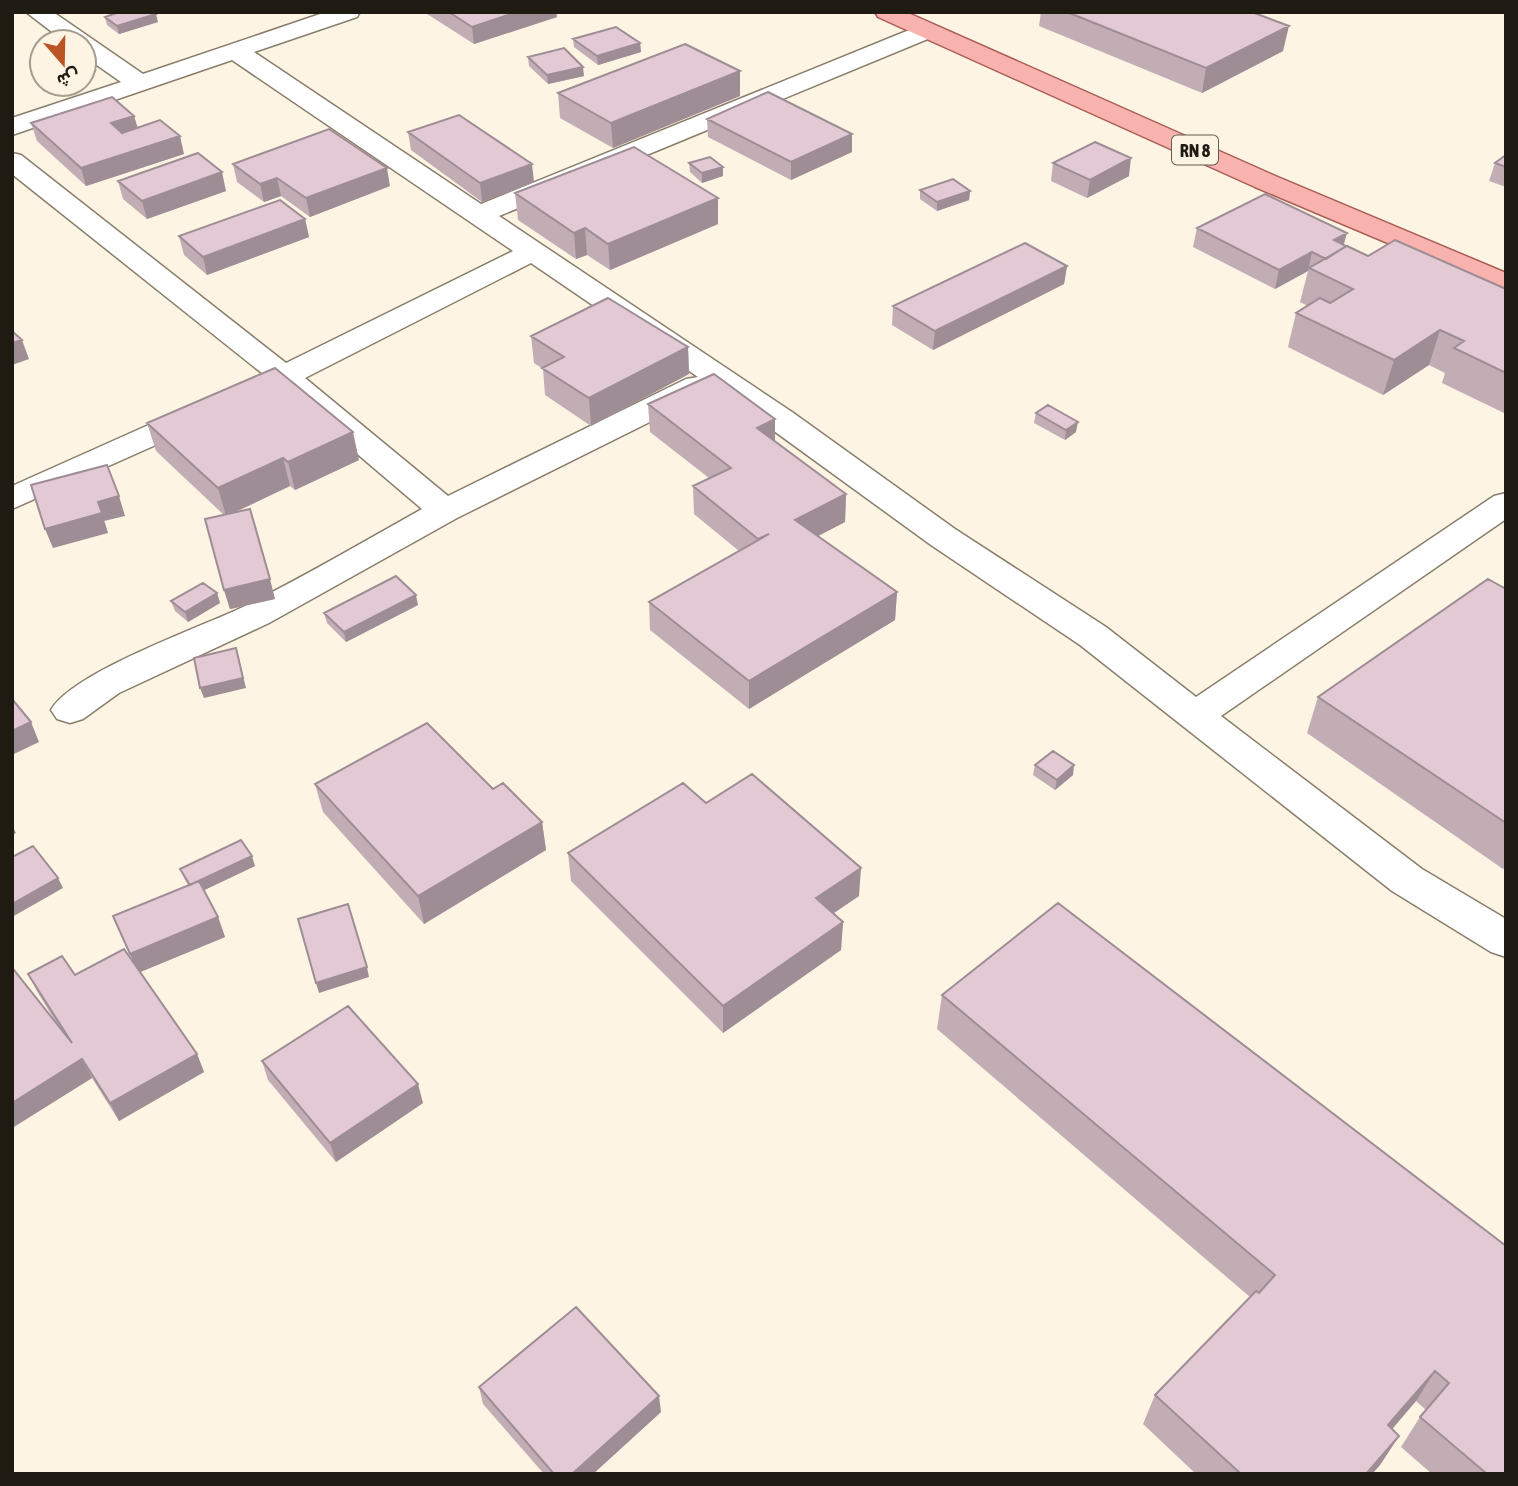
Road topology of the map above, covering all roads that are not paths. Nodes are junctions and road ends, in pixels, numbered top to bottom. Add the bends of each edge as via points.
1 (37, 12) edge
2 (349, 12) edge
3 (886, 12) edge
4 (933, 21) edge
5 (60, 28) edge
6 (234, 50) junction
7 (98, 55) edge
8 (139, 83) junction
9 (12, 127) edge
10 (1230, 139) dead end
11 (12, 161) edge
12 (1305, 172) dead end
13 (480, 214) junction
14 (534, 251) junction
15 (1506, 260) edge
16 (1506, 284) edge
17 (284, 376) junction
18 (718, 376) junction
19 (12, 499) edge
20 (1506, 503) edge
21 (445, 511) junction
22 (70, 710) dead end
23 (1195, 716) junction
24 (1506, 940) edge

1 - 5 street
2 - 6 street
3 - 4 main road, RN 8
4 - 10 main road, RN 8
4 - 13 street
4 - 16 main road, RN 8 via 1252,176
6 - 8 street
6 - 13 street
7 - 8 street
8 - 9 street
11 - 17 street
12 - 15 main road
13 - 14 street
14 - 17 street
14 - 18 street
17 - 19 street
17 - 21 street
18 - 21 street
18 - 23 street via 943,537 1093,636
20 - 23 street
21 - 22 street via 256,615 106,684
23 - 24 street via 1407,880

